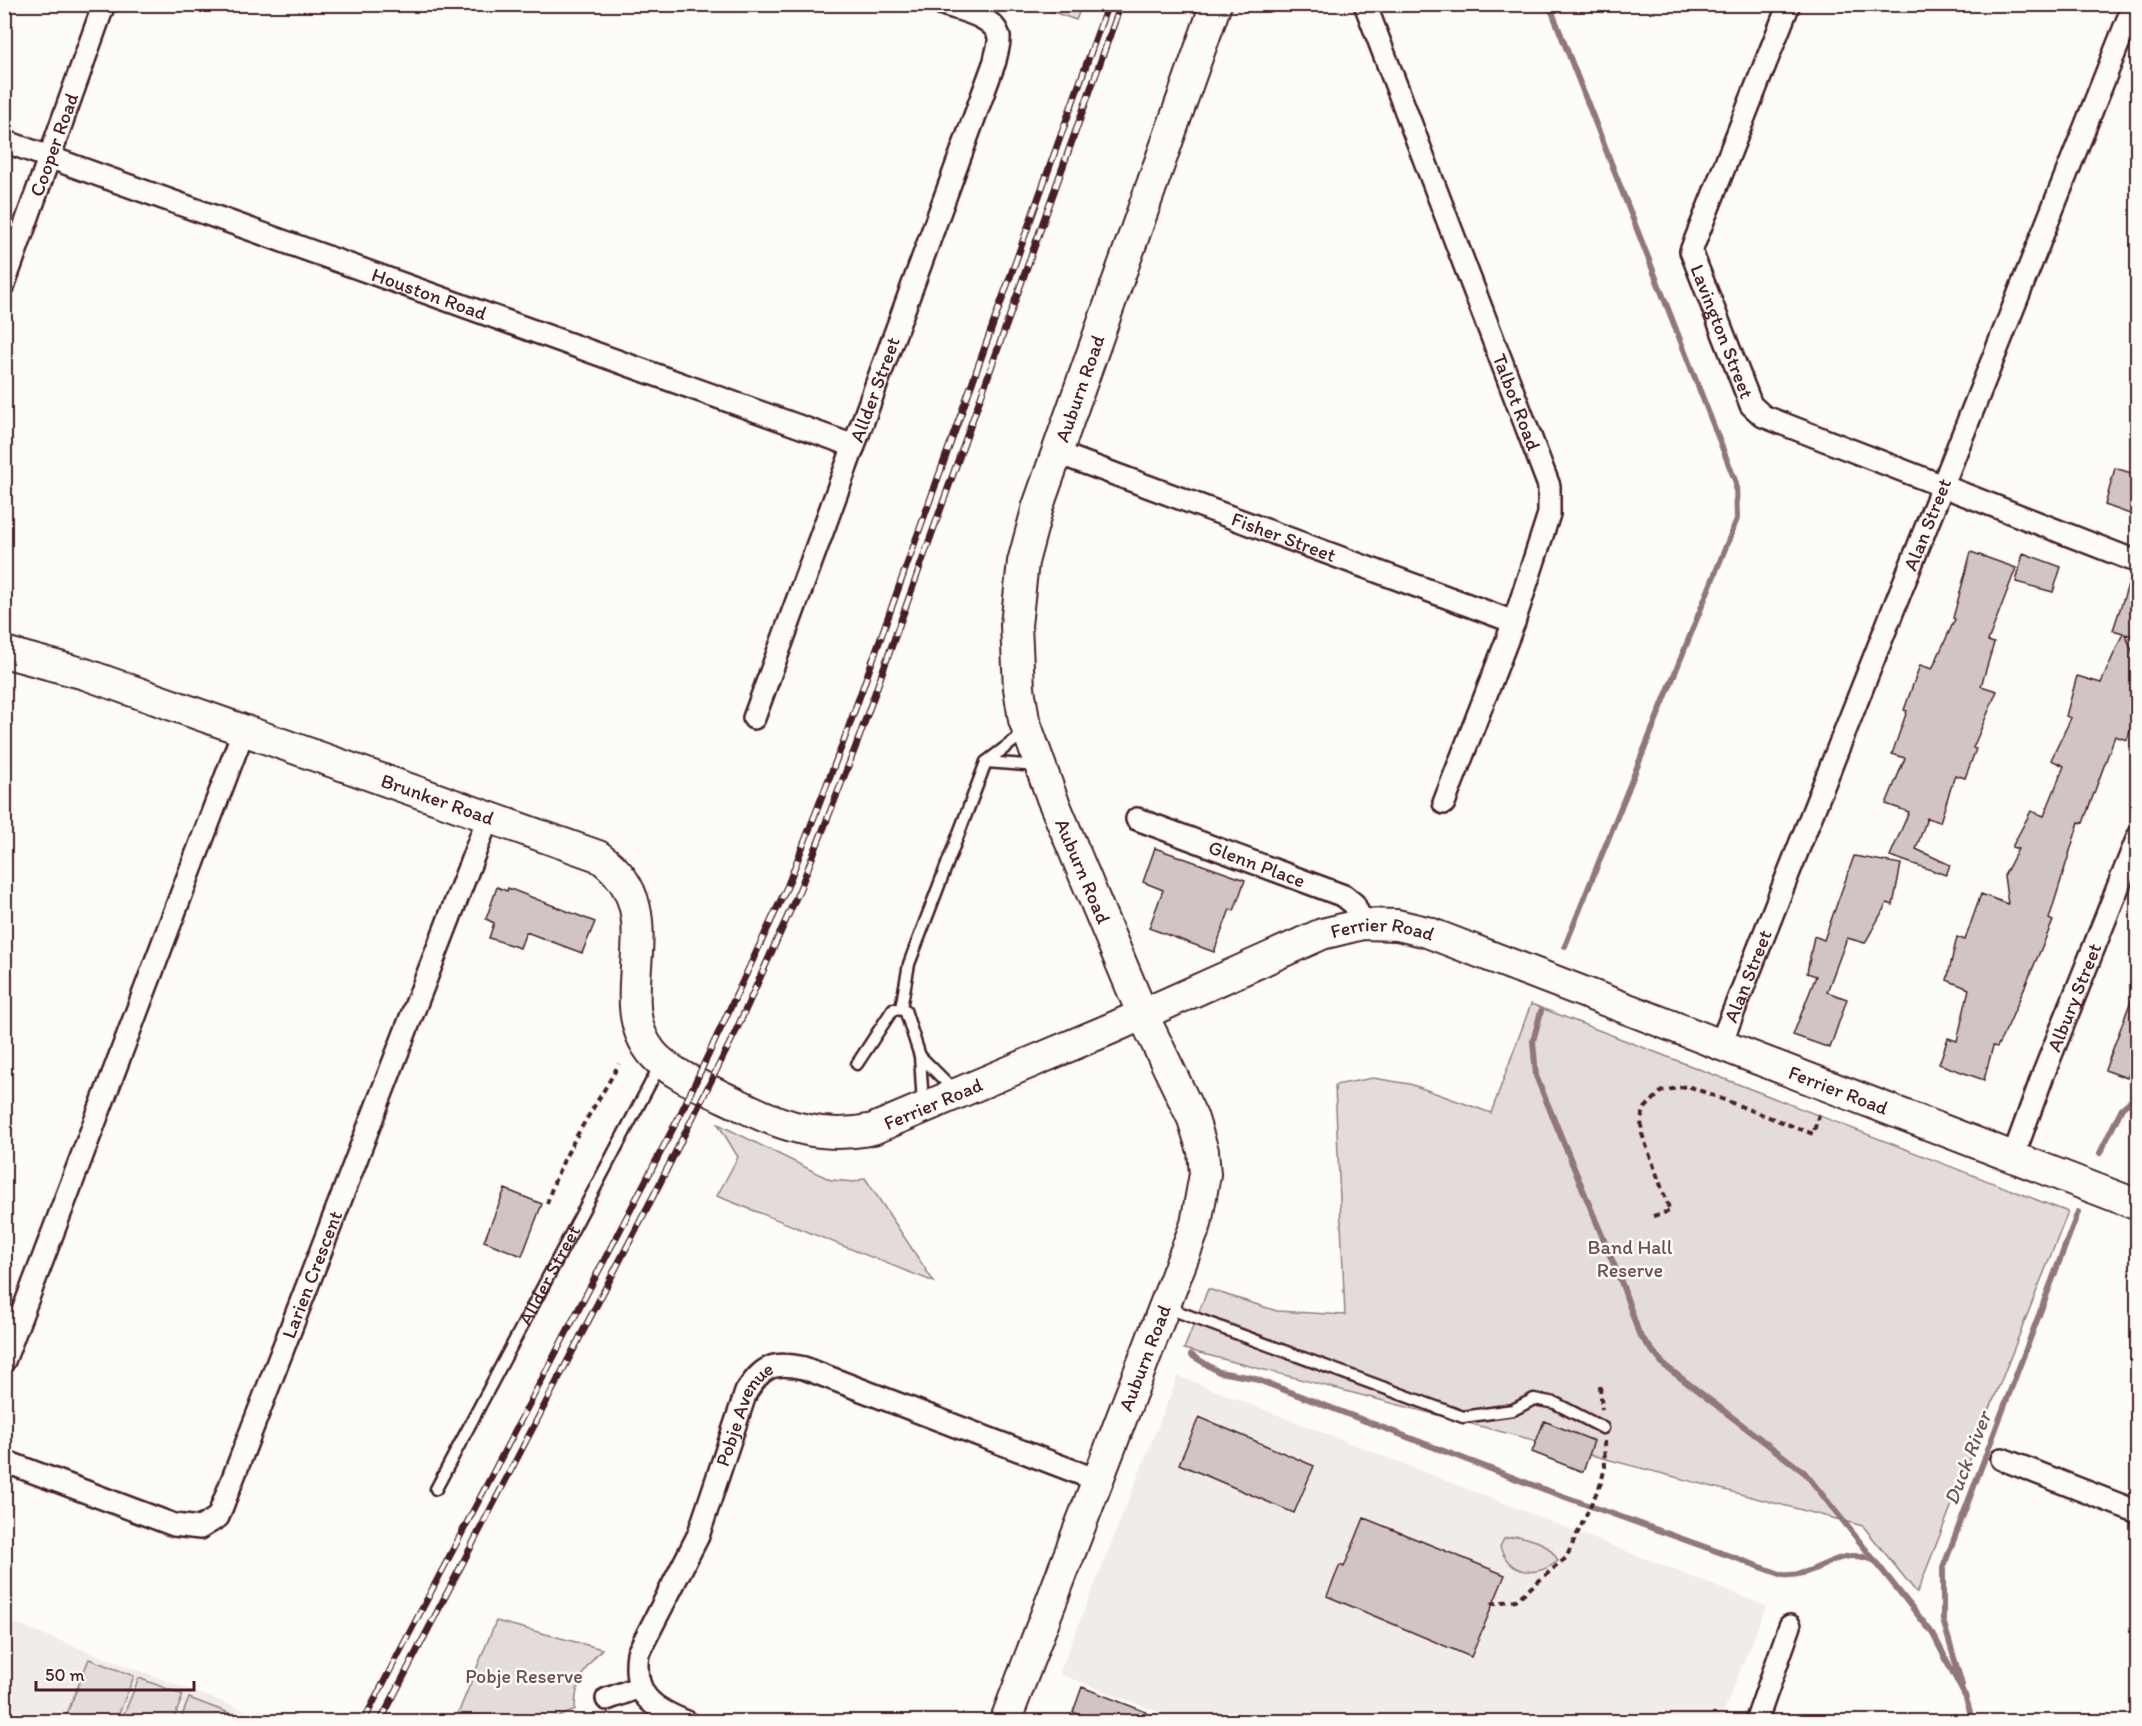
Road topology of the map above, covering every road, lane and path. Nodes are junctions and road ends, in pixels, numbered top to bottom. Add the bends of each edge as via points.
1 (104, 4) edge
2 (943, 4) edge
3 (1216, 4) edge
4 (1365, 4) edge
5 (1788, 4) edge
6 (2134, 4) edge
7 (4, 141) edge
8 (49, 157) junction
9 (4, 284) edge
10 (854, 446) junction
11 (1055, 452) junction
12 (1942, 487) junction
13 (2138, 562) edge
14 (1514, 622) junction
15 (4, 636) edge
16 (4, 652) edge
17 (4, 668) edge
18 (85, 675) junction
19 (754, 718) dead end
20 (1027, 731) junction
21 (243, 732) junction
22 (986, 762) junction
23 (1040, 766) junction
24 (1444, 803) dead end
25 (488, 818) junction
26 (1137, 819) dead end
27 (2138, 837) edge
28 (1363, 924) junction
29 (901, 1008) junction
30 (1142, 1013) junction
31 (1721, 1043) junction
32 (653, 1053) junction
33 (920, 1056) junction
34 (619, 1064) dead end
35 (857, 1064) dead end
36 (957, 1094) junction
37 (923, 1108) junction
38 (1810, 1108) dead end
39 (2013, 1157) junction
40 (547, 1204) dead end
41 (2138, 1204) edge
42 (1653, 1216) dead end
43 (1165, 1306) junction
44 (4, 1361) edge
45 (1603, 1428) dead end
46 (2002, 1459) dead end
47 (4, 1461) edge
48 (1097, 1480) junction
49 (1601, 1483) dead end
50 (436, 1489) dead end
51 (2138, 1512) edge
52 (1491, 1604) dead end
53 (1790, 1626) dead end
54 (640, 1687) junction
55 (607, 1699) dead end
56 (687, 1722) edge
57 (1005, 1722) edge
58 (1756, 1722) edge

1 - 8 street, Cooper Road
2 - 10 street, Allder Street via 993,26 999,37 995,61
3 - 11 main road, Auburn Road
4 - 14 street, Talbot Road via 1549,486 1549,513
5 - 12 street, Lavington Street via 1691,251 1751,405 1764,416
6 - 12 street, Alan Street
7 - 8 street, Houston Road
8 - 9 street, Cooper Road
8 - 10 street, Houston Road
10 - 19 street, Allder Street
11 - 14 street, Fisher Street
11 - 20 main road, Auburn Road via 1018,590 1019,688
12 - 13 street, Lavington Street
12 - 31 street, Alan Street
14 - 24 street, Talbot Road
15 - 18 main road, Brunker Road
16 - 18 main road, Brunker Road
17 - 18 main road via 23,666
18 - 21 main road, Brunker Road
20 - 22 lane
20 - 23 main road, Auburn Road
21 - 25 main road, Brunker Road
21 - 44 street
22 - 23 lane
22 - 29 lane via 909,964
23 - 30 main road, Auburn Road
25 - 32 main road, Brunker Road via 598,856 623,880 634,903 639,928 635,1004
25 - 47 street, Larien Crescent via 218,1517 200,1528 174,1525
26 - 28 street, Glenn Place via 1344,896 1354,904
27 - 39 street, Albury Street
28 - 30 main road, Ferrier Road via 1322,934
28 - 31 main road, Ferrier Road via 1396,925 1427,932
29 - 33 lane
29 - 35 lane via 893,1009
30 - 36 main road, Ferrier Road
30 - 43 main road, Auburn Road via 1193,1119 1205,1174 1196,1224
31 - 39 main road, Ferrier Road
32 - 37 main road, Ferrier Road via 755,1113 805,1131 853,1134
32 - 50 lane, Allder Street
33 - 36 lane
33 - 37 lane
34 - 40 path via 585,1119
36 - 37 main road, Ferrier Road
38 - 42 path via 1821,1112 1813,1134 1688,1086 1662,1091 1652,1099 1641,1119 1642,1134 1670,1211
39 - 41 main road, Ferrier Road
43 - 45 lane via 1463,1417 1513,1410 1534,1400 1555,1403
43 - 48 main road, Auburn Road
46 - 51 street
48 - 54 street, Pobje Avenue via 804,1368 784,1364 769,1367 756,1376 746,1392 698,1536 639,1653 635,1673
48 - 57 main road, Auburn Road
49 - 52 path via 1566,1558 1516,1600
53 - 58 street
54 - 55 street
54 - 56 street via 649,1701

